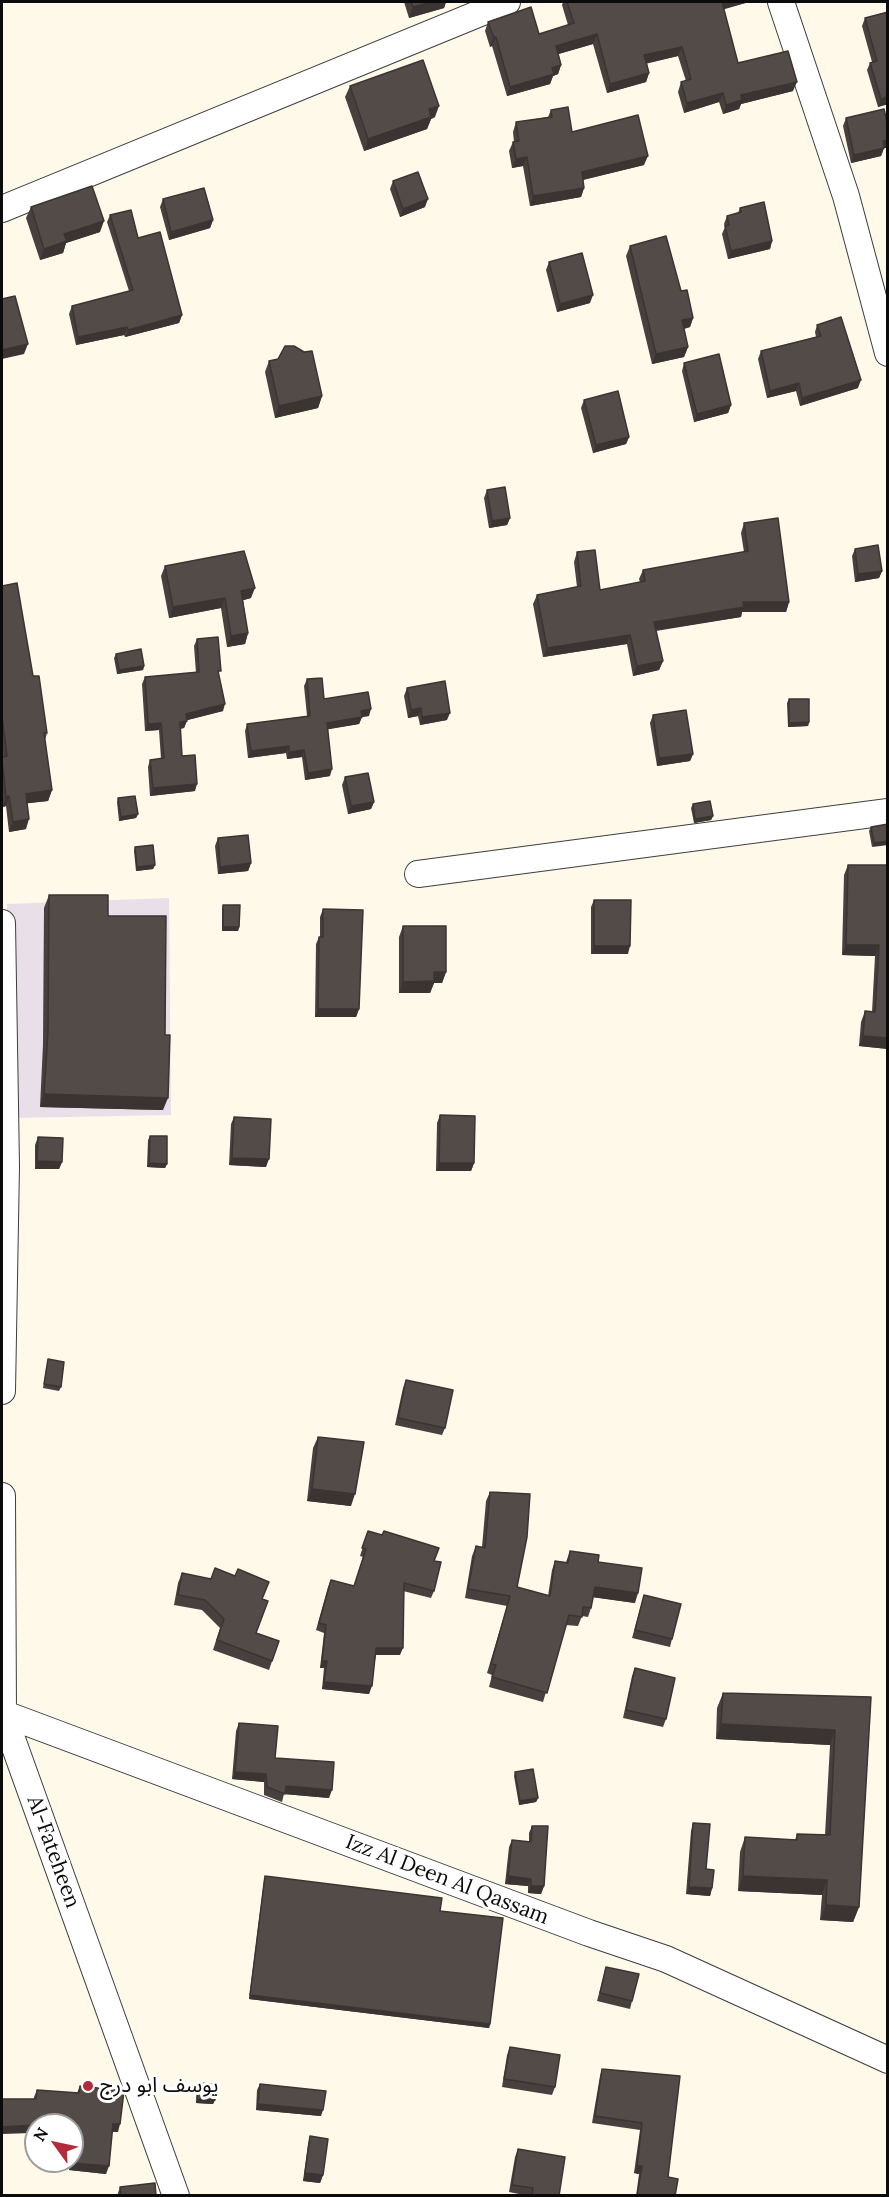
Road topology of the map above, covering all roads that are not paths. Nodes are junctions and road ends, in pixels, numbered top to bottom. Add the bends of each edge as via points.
1 (507, 2) edge
2 (781, 2) edge
3 (2, 209) edge
4 (888, 353) edge
5 (888, 812) edge
6 (418, 874) dead end
7 (2, 922) edge
8 (2, 1391) edge
9 (2, 1496) edge
10 (2, 1713) edge
11 (888, 2060) edge
12 (176, 2196) edge

1 - 3 street
2 - 4 street via 846,196
5 - 6 street
7 - 8 street via 6,1166
9 - 10 street, Al-Fateheen
10 - 11 street, Izz Al Deen Al Qassam via 666,1959
10 - 12 street, Al-Fateheen

